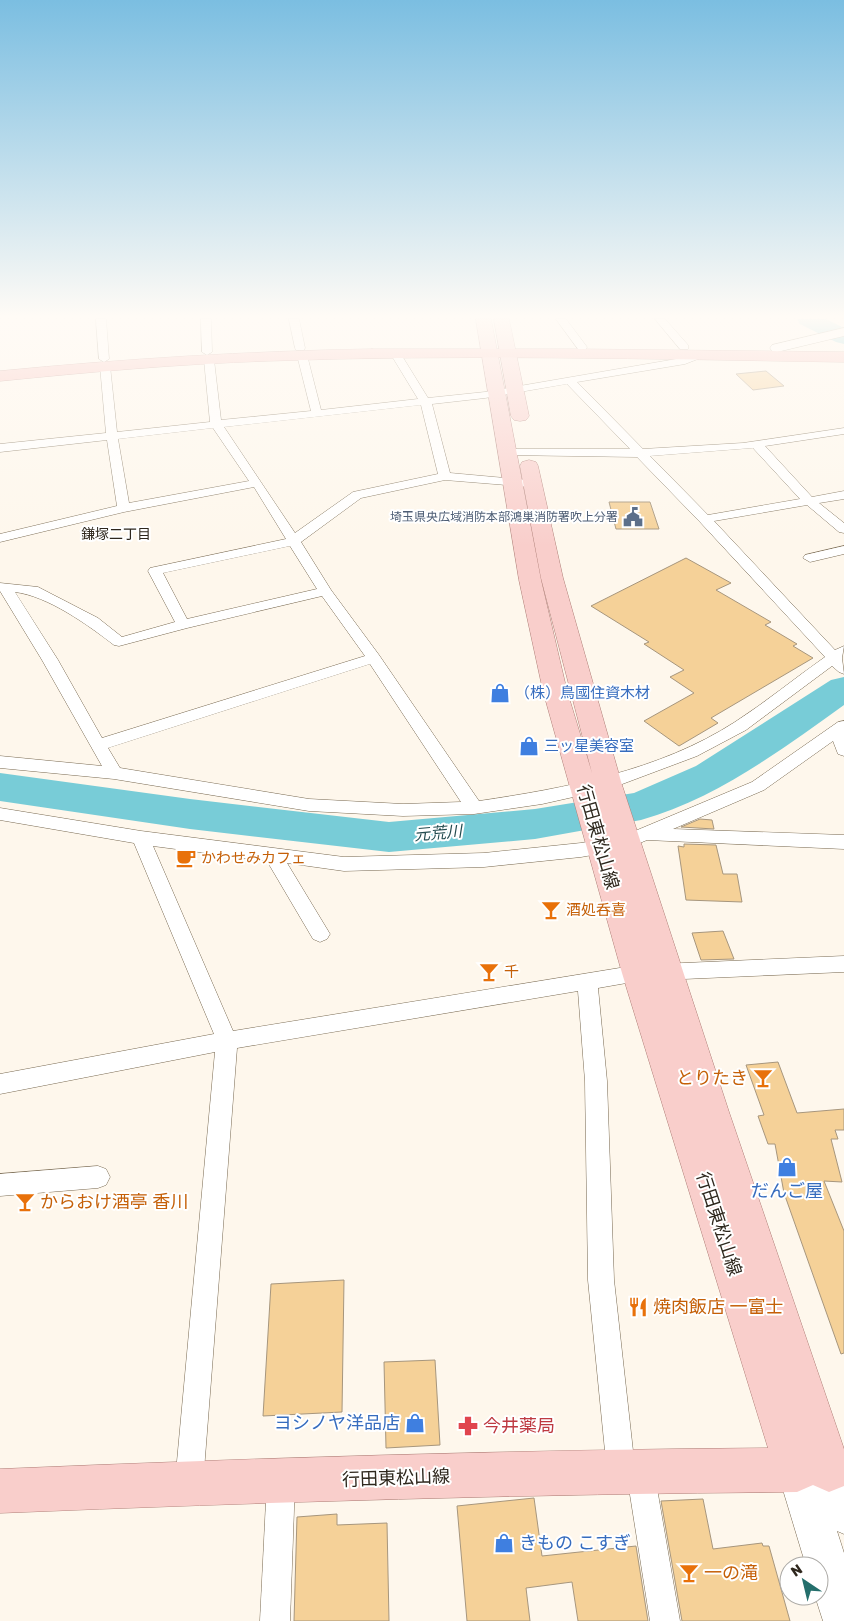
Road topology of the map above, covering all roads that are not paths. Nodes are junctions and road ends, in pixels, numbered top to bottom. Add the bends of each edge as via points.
1 (108, 395) edge
2 (213, 395) edge
3 (311, 395) edge
4 (421, 395) edge
5 (487, 395) edge
6 (507, 395) edge
7 (583, 395) edge
8 (426, 403) junction
9 (316, 414) junction
10 (216, 424) junction
11 (844, 431) edge
12 (112, 436) junction
13 (756, 444) junction
14 (0, 448) edge
15 (518, 453) junction
16 (640, 453) junction
17 (445, 476) junction
18 (257, 483) junction
19 (524, 484) junction
20 (844, 496) edge
21 (809, 501) junction
22 (124, 508) junction
23 (705, 519) junction
24 (844, 529) edge
25 (0, 538) edge
26 (292, 542) junction
27 (844, 550) edge
28 (810, 558) dead end
29 (2, 587) edge
30 (325, 591) junction
31 (183, 624) junction
32 (838, 654) edge
33 (374, 658) junction
34 (844, 668) edge
35 (841, 728) edge
36 (98, 745) junction
37 (844, 750) edge
38 (0, 762) edge
39 (114, 773) junction
40 (596, 787) junction
41 (474, 808) junction
42 (0, 814) edge
43 (141, 838) junction
44 (619, 840) junction
45 (844, 842) edge
46 (273, 855) junction
47 (320, 934) dead end
48 (844, 964) edge
49 (653, 972) junction
50 (587, 982) junction
51 (227, 1041) junction
52 (0, 1084) edge
53 (98, 1177) dead end
54 (0, 1185) edge
55 (824, 1470) edge
56 (631, 1471) junction
57 (281, 1481) junction
58 (189, 1483) junction
59 (0, 1491) edge
60 (844, 1513) edge
61 (844, 1620) edge
62 (276, 1621) edge
63 (665, 1621) edge

1 - 12 street
2 - 10 street
3 - 9 street
4 - 8 street
5 - 8 street
6 - 15 main road, 行田東松山線
7 - 16 street
8 - 9 street
8 - 17 street
9 - 10 street
10 - 12 street
10 - 18 street
11 - 13 street
12 - 14 street
12 - 22 street
13 - 16 street
13 - 21 street
15 - 16 street
15 - 19 main road, 行田東松山線
16 - 23 street
17 - 19 street
17 - 26 street via 357,495
18 - 22 street
18 - 26 street
19 - 40 main road, 行田東松山線 via 530,580 555,692
20 - 21 street
21 - 23 street
21 - 24 street
22 - 25 street
23 - 32 street
26 - 30 street
26 - 31 street via 155,571
27 - 28 street
29 - 31 street via 33,590 93,621 119,642
29 - 36 street via 38,640
30 - 31 street
30 - 33 street
32 - 34 street
32 - 40 street via 740,726 691,752
33 - 36 street
33 - 41 street
35 - 37 street
35 - 44 street via 758,786
36 - 39 street
38 - 39 street
39 - 41 street via 309,805 403,810
40 - 41 street
40 - 44 main road, 行田東松山線
42 - 43 street
43 - 46 street
43 - 51 street
44 - 45 street
44 - 46 street via 484,860 344,864
44 - 49 main road, 行田東松山線
46 - 47 street
48 - 49 street
49 - 50 street
49 - 55 main road, 行田東松山線
50 - 51 street
50 - 56 street via 596,1081 601,1280
51 - 52 street
51 - 58 street
53 - 54 street
55 - 56 main road, 行田東松山線
55 - 60 main road
55 - 61 main road
56 - 57 main road, 行田東松山線
56 - 63 street
57 - 58 main road, 行田東松山線
57 - 62 street
58 - 59 main road, 行田東松山線

